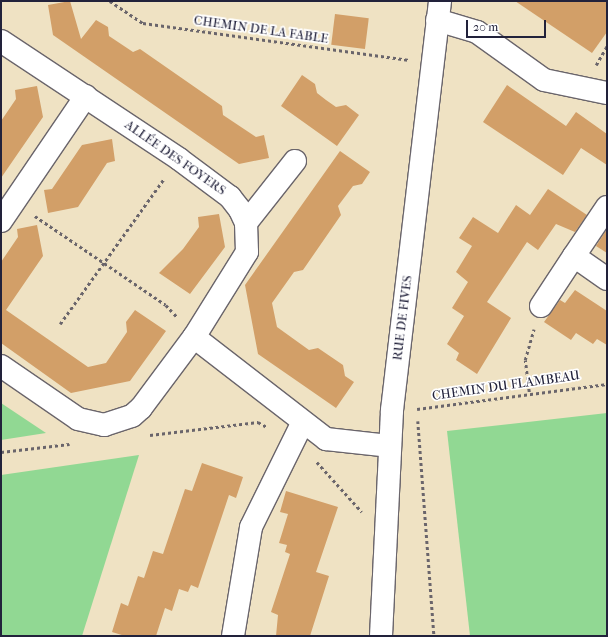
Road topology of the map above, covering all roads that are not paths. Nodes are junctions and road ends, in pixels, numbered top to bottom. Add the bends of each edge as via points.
1 (438, 10) edge
2 (1, 41) edge
3 (607, 93) edge
4 (86, 96) junction
5 (295, 161) dead end
6 (607, 207) edge
7 (1, 221) edge
8 (246, 224) junction
9 (574, 256) junction
10 (607, 279) edge
11 (541, 306) road end
12 (194, 337) junction
13 (1, 366) edge
14 (302, 424) junction
15 (389, 446) junction
16 (232, 636) edge
17 (381, 636) edge

1 - 3 street via 477,32 544,80
1 - 15 street, RUE DE FIVES
2 - 4 street, ALLÉE DES FOYERS
4 - 7 street
4 - 8 street, ALLÉE DES FOYERS via 230,197
5 - 8 street
6 - 9 street
8 - 12 street, ALLÉE DES FOYERS via 247,252 242,263
9 - 10 street
9 - 11 street
12 - 13 street, ALLÉE DES FOYERS via 141,408 132,416 104,425 78,419
12 - 14 street
14 - 15 street via 340,444
14 - 16 street via 251,527
15 - 17 street, RUE DE FIVES

